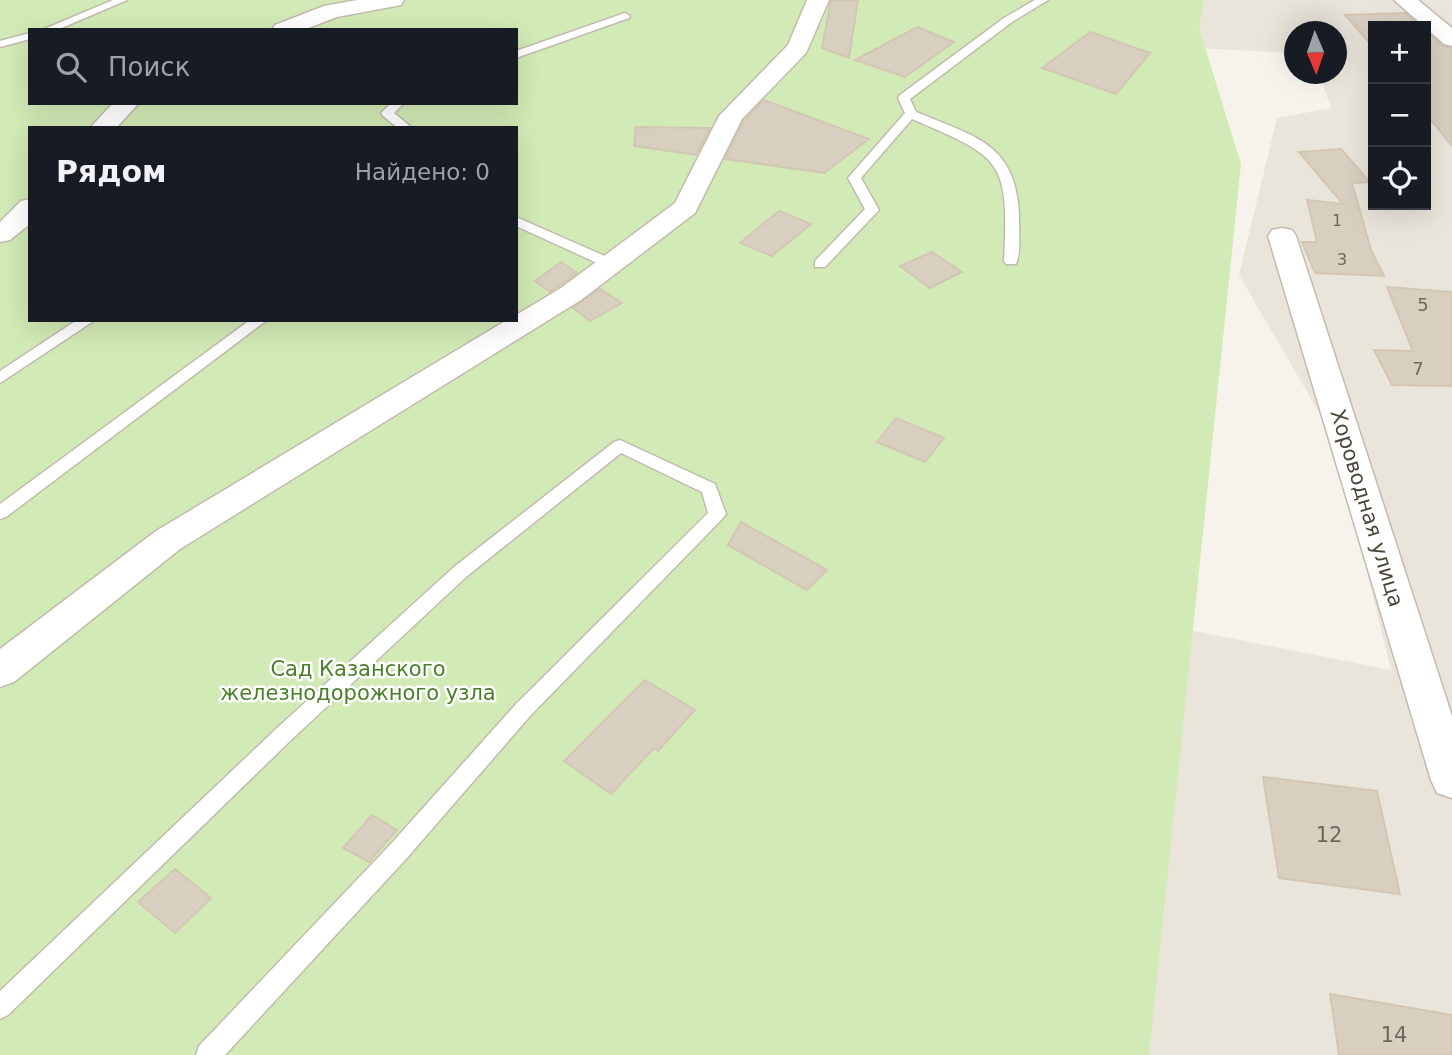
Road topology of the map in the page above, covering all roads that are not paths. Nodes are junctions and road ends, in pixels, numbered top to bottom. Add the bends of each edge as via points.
1 (122, 0) edge
2 (393, 0) edge
3 (818, 0) edge
4 (1043, 0) edge
5 (1405, 0) edge
6 (625, 16) dead end
7 (52, 28) edge
8 (288, 28) edge
9 (28, 37) edge
10 (1452, 38) edge
11 (0, 44) edge
12 (518, 54) edge
13 (125, 105) edge
14 (396, 105) edge
15 (911, 114) junction
16 (104, 126) edge
17 (403, 126) edge
18 (28, 209) edge
19 (518, 222) edge
20 (0, 234) edge
21 (1282, 236) dead end
22 (1011, 261) dead end
23 (611, 264) junction
24 (820, 264) dead end
25 (85, 322) edge
26 (257, 322) edge
27 (0, 378) edge
28 (0, 513) edge
29 (0, 671) edge
30 (1452, 780) edge
31 (0, 1007) edge
32 (208, 1055) edge

1 - 7 lane
2 - 8 street via 332,11
3 - 23 street via 798,48 731,116 686,207
4 - 15 lane via 1008,20 904,98
5 - 10 street
6 - 12 lane
9 - 11 lane
13 - 16 street
14 - 17 lane via 387,113
15 - 22 lane via 960,134 998,158 1010,186
15 - 24 lane via 854,178 872,209
18 - 20 street
19 - 23 lane
21 - 30 street, Хороводная улица
23 - 29 street via 571,294 168,540
25 - 27 lane
26 - 28 lane
31 - 32 lane via 460,572 620,446 709,488 717,514 524,709

